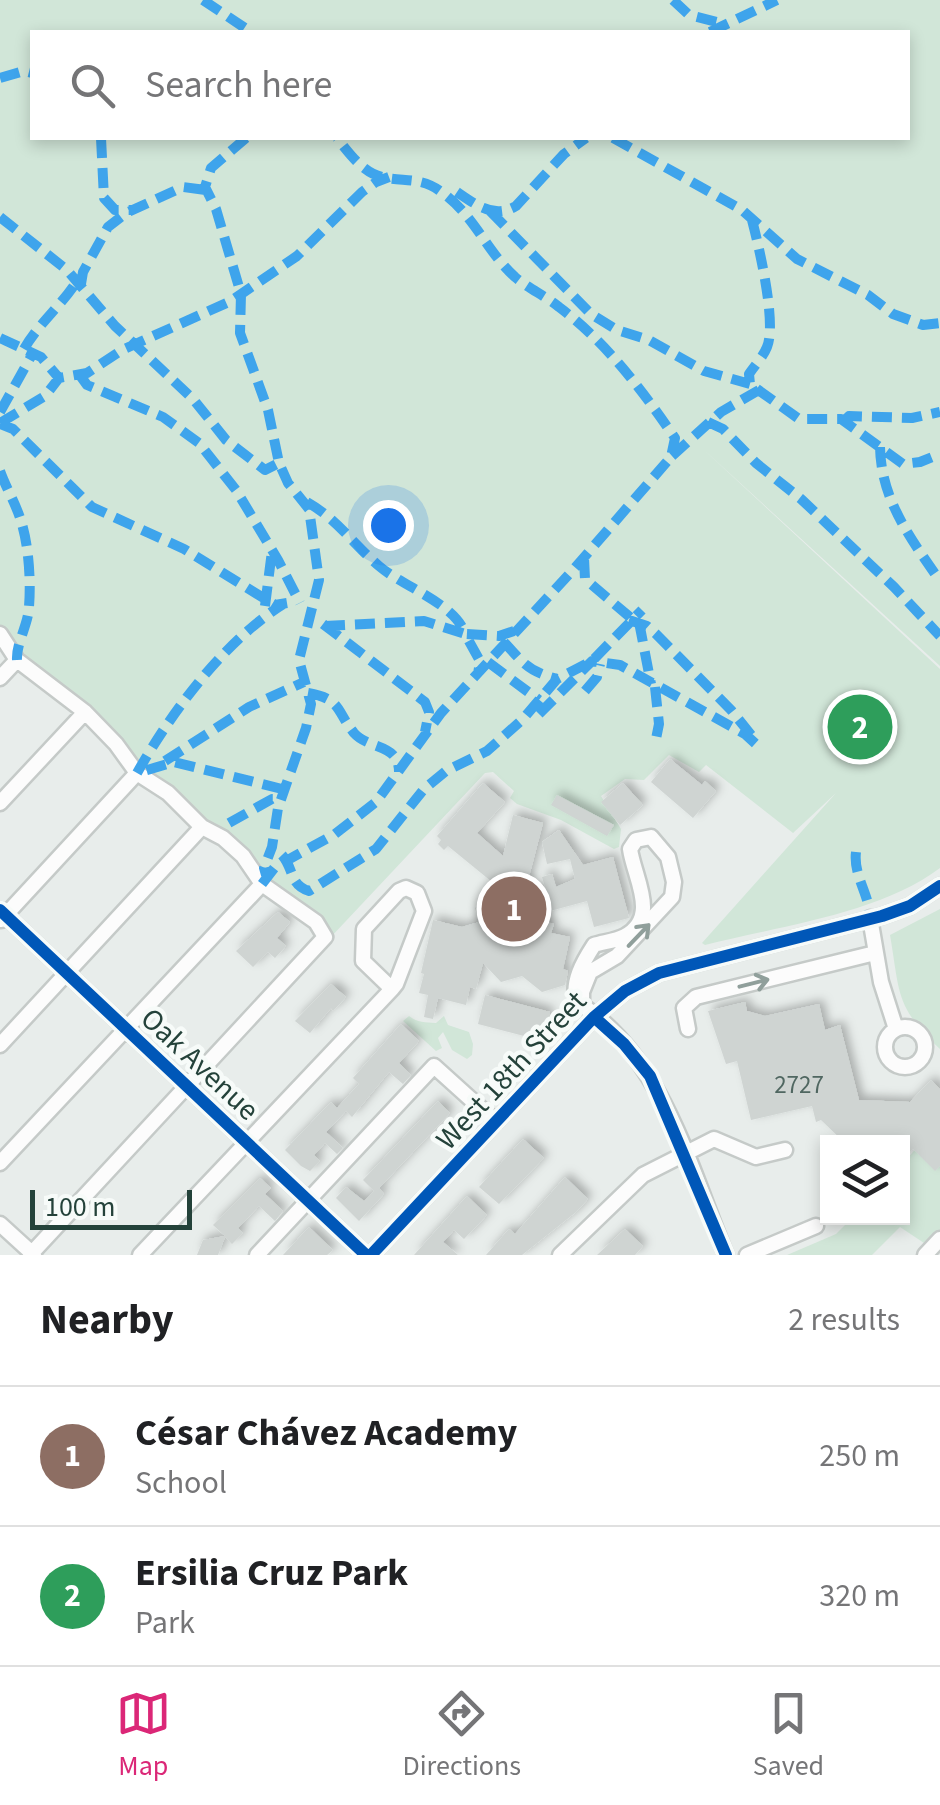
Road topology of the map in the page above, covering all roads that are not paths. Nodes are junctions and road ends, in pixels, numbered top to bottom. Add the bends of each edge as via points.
1 (0, 634) edge
2 (17, 660) junction
3 (0, 678) edge
4 (85, 712) junction
5 (137, 773) junction
6 (0, 803) edge
7 (202, 828) junction
8 (262, 884) junction
9 (940, 886) edge
10 (2, 915) edge
11 (870, 918) junction
12 (875, 953) junction
13 (67, 973) junction
14 (392, 989) junction
15 (582, 1006) junction
16 (594, 1017) junction
17 (126, 1028) junction
18 (688, 1029) dead end
19 (896, 1029) dead end
20 (0, 1045) edge
21 (188, 1087) junction
22 (496, 1122) junction
23 (248, 1142) junction
24 (785, 1150) dead end
25 (684, 1153) junction
26 (0, 1163) edge
27 (308, 1200) junction
28 (0, 1224) edge
29 (816, 1226) dead end
30 (940, 1238) edge
31 (32, 1254) edge
32 (140, 1255) edge
33 (257, 1255) edge
34 (369, 1255) edge
35 (560, 1255) edge
36 (726, 1255) edge
37 (747, 1255) edge
38 (925, 1255) edge

1 - 2 street
2 - 3 street
2 - 4 street
4 - 5 street
4 - 6 street
5 - 7 street
5 - 10 street
7 - 8 street via 244,856
7 - 13 street
8 - 17 street
8 - 21 street via 316,922 325,937
9 - 11 street, West 18th Street via 910,906
10 - 13 street, Oak Avenue
11 - 12 street
11 - 16 street, West 18th Street via 659,974
18 -> 12 street via 684,1008 696,997
12 - 19 street
13 - 17 street, Oak Avenue
13 - 20 street
14 - 14 street via 424,911 406,888 364,929 362,961
14 - 23 street
15 -> 15 street via 590,972 618,956 672,896 668,857 651,837 630,849 642,918 623,937 592,948 574,992
15 - 16 street
16 - 22 street, West 18th Street
16 - 25 street via 650,1076
17 - 21 street, Oak Avenue
17 - 26 street
21 - 23 street, Oak Avenue
21 - 31 street
22 - 27 street via 434,1066
22 - 34 street, West 18th Street
23 - 27 street, Oak Avenue
23 - 32 street
24 - 25 street via 756,1157 714,1139
25 - 35 street via 644,1175
25 - 36 street
27 - 33 street
27 - 34 street, Oak Avenue
28 - 31 street
29 - 37 street
30 - 38 street

